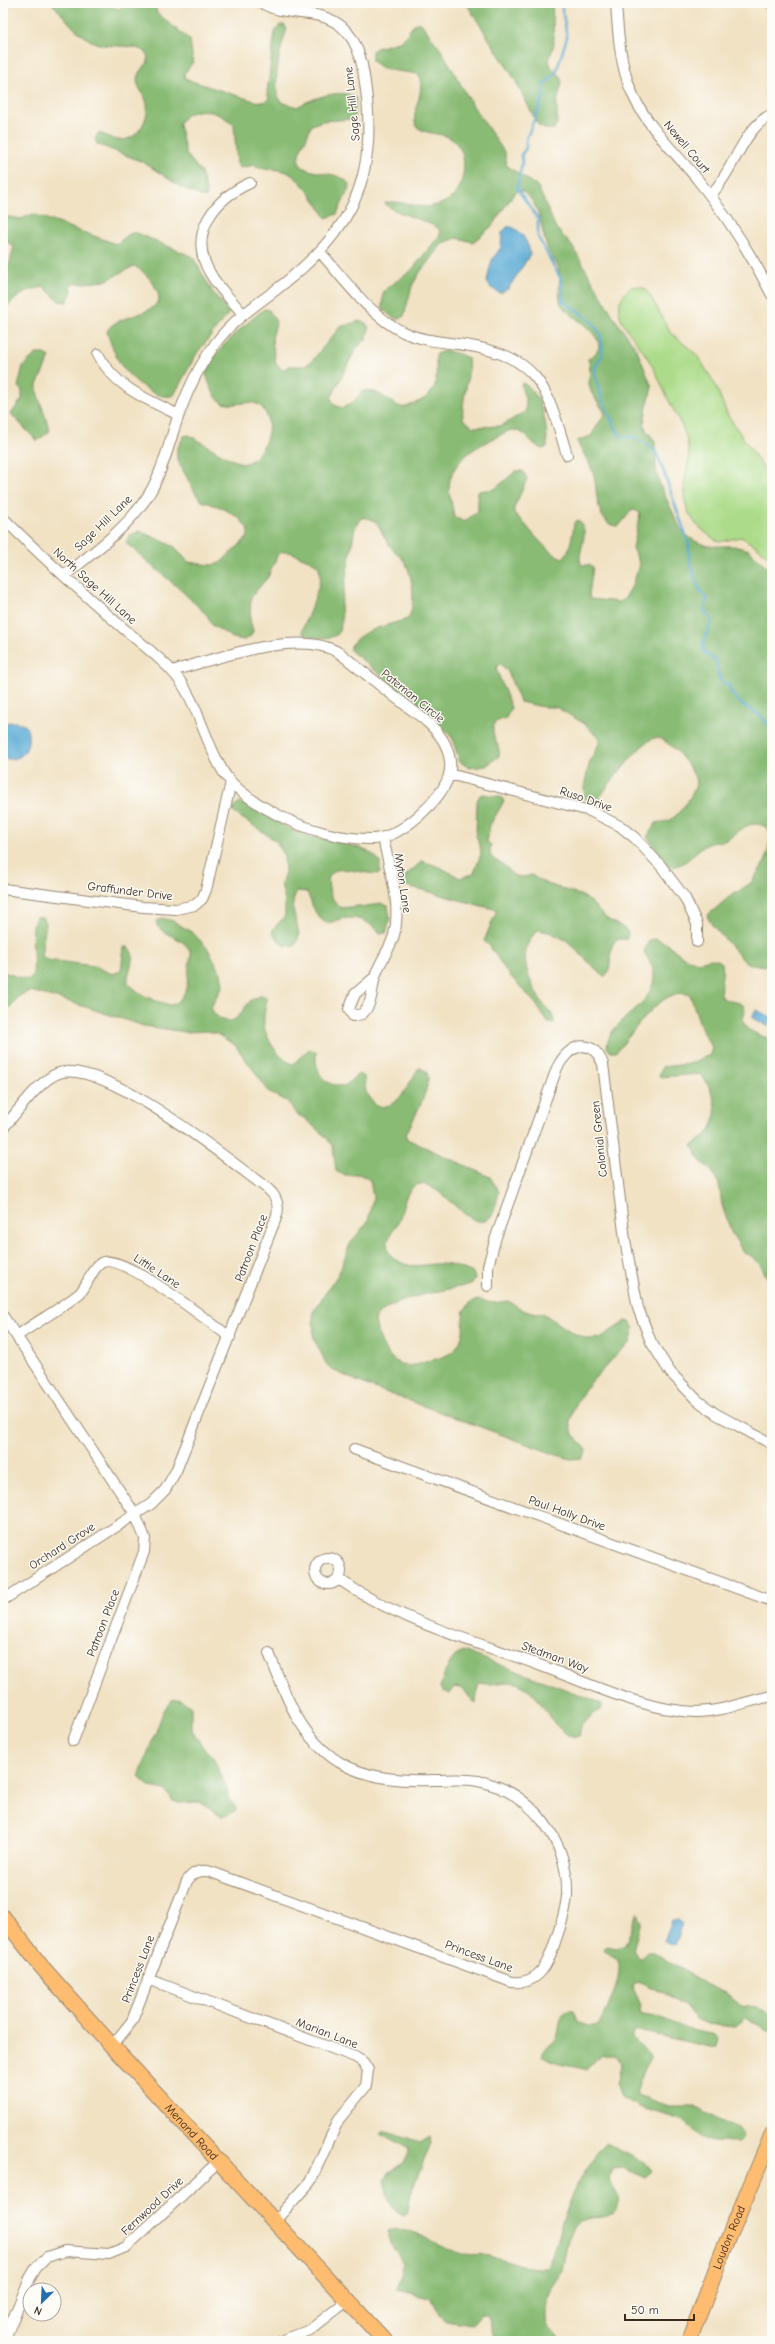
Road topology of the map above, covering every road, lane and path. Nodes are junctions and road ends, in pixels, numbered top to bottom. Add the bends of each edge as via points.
1 (262, 3) edge
2 (616, 3) edge
3 (772, 114) edge
4 (250, 183) dead end
5 (710, 196) junction
6 (320, 252) junction
7 (772, 295) edge
8 (242, 314) junction
9 (98, 354) dead end
10 (179, 415) junction
11 (566, 455) dead end
12 (3, 518) edge
13 (64, 576) junction
14 (172, 671) junction
15 (449, 774) junction
16 (231, 782) junction
17 (383, 838) junction
18 (3, 889) edge
19 (697, 942) dead end
20 (375, 977) dead end
21 (3, 1128) edge
22 (488, 1286) dead end
23 (3, 1316) edge
24 (17, 1336) junction
25 (230, 1337) junction
26 (772, 1444) edge
27 (354, 1449) dead end
28 (135, 1514) junction
29 (339, 1579) dead end
30 (3, 1600) edge
31 (772, 1601) edge
32 (268, 1653) dead end
33 (772, 1696) edge
34 (73, 1741) dead end
35 (3, 1918) edge
36 (148, 1979) junction
37 (112, 2046) junction
38 (772, 2135) edge
39 (219, 2161) junction
40 (275, 2221) junction
41 (348, 2300) junction
42 (693, 2340) edge
43 (4, 2341) edge
44 (281, 2341) edge
45 (385, 2341) edge

1 - 6 street, Sage Hill Lane via 280,10 315,14 335,22 354,42 361,62 368,116 367,162 350,210
2 - 5 street, Newell Court via 620,52 633,96 651,124
3 - 5 street via 754,128 725,179
4 - 8 street via 228,194 216,206 204,230 201,249 210,274
5 - 7 street, Newell Court via 741,239
6 - 8 street, Sage Hill Lane via 276,290
6 - 11 street via 362,300 396,328 424,339 498,352 525,366 548,399
8 - 10 street, Sage Hill Lane via 211,349
9 - 10 street via 110,372 128,388
10 - 13 street, Sage Hill Lane via 162,467 145,500 120,528
12 - 13 street, North Sage Hill Lane
13 - 14 street, North Sage Hill Lane
14 - 15 street, Pateman Circle via 285,644 311,643 331,648 342,654 435,729 447,750
14 - 16 street via 189,698
15 - 17 street via 442,789 420,814 403,828
15 - 19 street, Ruso Drive via 590,811 620,826 662,866 685,898 697,924
16 - 17 street via 262,806 297,824 352,837
16 - 18 street, Graffunder Drive via 206,890 202,899 195,905 183,909 143,907
17 - 20 street, Myton Lane via 393,890 395,928 390,947
21 - 25 street, Patroon Place via 49,1078 66,1072 79,1073 115,1087 167,1115 272,1192 278,1214
22 - 26 street, Colonial Green via 488,1264 496,1237 557,1068 572,1049 582,1046 591,1048 597,1052 604,1064 625,1240 638,1308 651,1342 673,1375 701,1403
23 - 24 street, Patroon Place
24 - 25 street, Little Lane via 80,1292 99,1264 110,1261 140,1273
24 - 28 street, Patroon Place
25 - 28 street, Patroon Place via 171,1481 155,1501
27 - 31 street, Paul Holly Drive
28 - 30 street, Orchard Grove
28 - 34 street, Patroon Place via 144,1532 144,1552
29 - 33 street, Stedman Way via 372,1599 441,1630 632,1699 679,1710 703,1712 725,1709
32 - 36 street, Princess Lane via 288,1702 304,1729 320,1748 339,1761 362,1772 392,1780 464,1780 485,1783 510,1793 538,1815 556,1840 566,1877 566,1905 551,1954 539,1975 523,1982 512,1982 204,1871 194,1873 187,1880
35 - 37 main road, Menand Road via 41,1966
36 - 37 street, Princess Lane via 131,2023
36 - 40 street, Marian Lane via 355,2057 365,2065 368,2077 366,2086 338,2119 310,2182
37 - 39 main road, Menand Road
38 - 42 main road, Loudon Road
39 - 40 main road, Menand Road
39 - 43 street, Fernwood Drive via 126,2247 109,2254 59,2252 44,2260 29,2280
40 - 41 main road, Menand Road
41 - 44 street via 314,2328
41 - 45 main road, Menand Road

